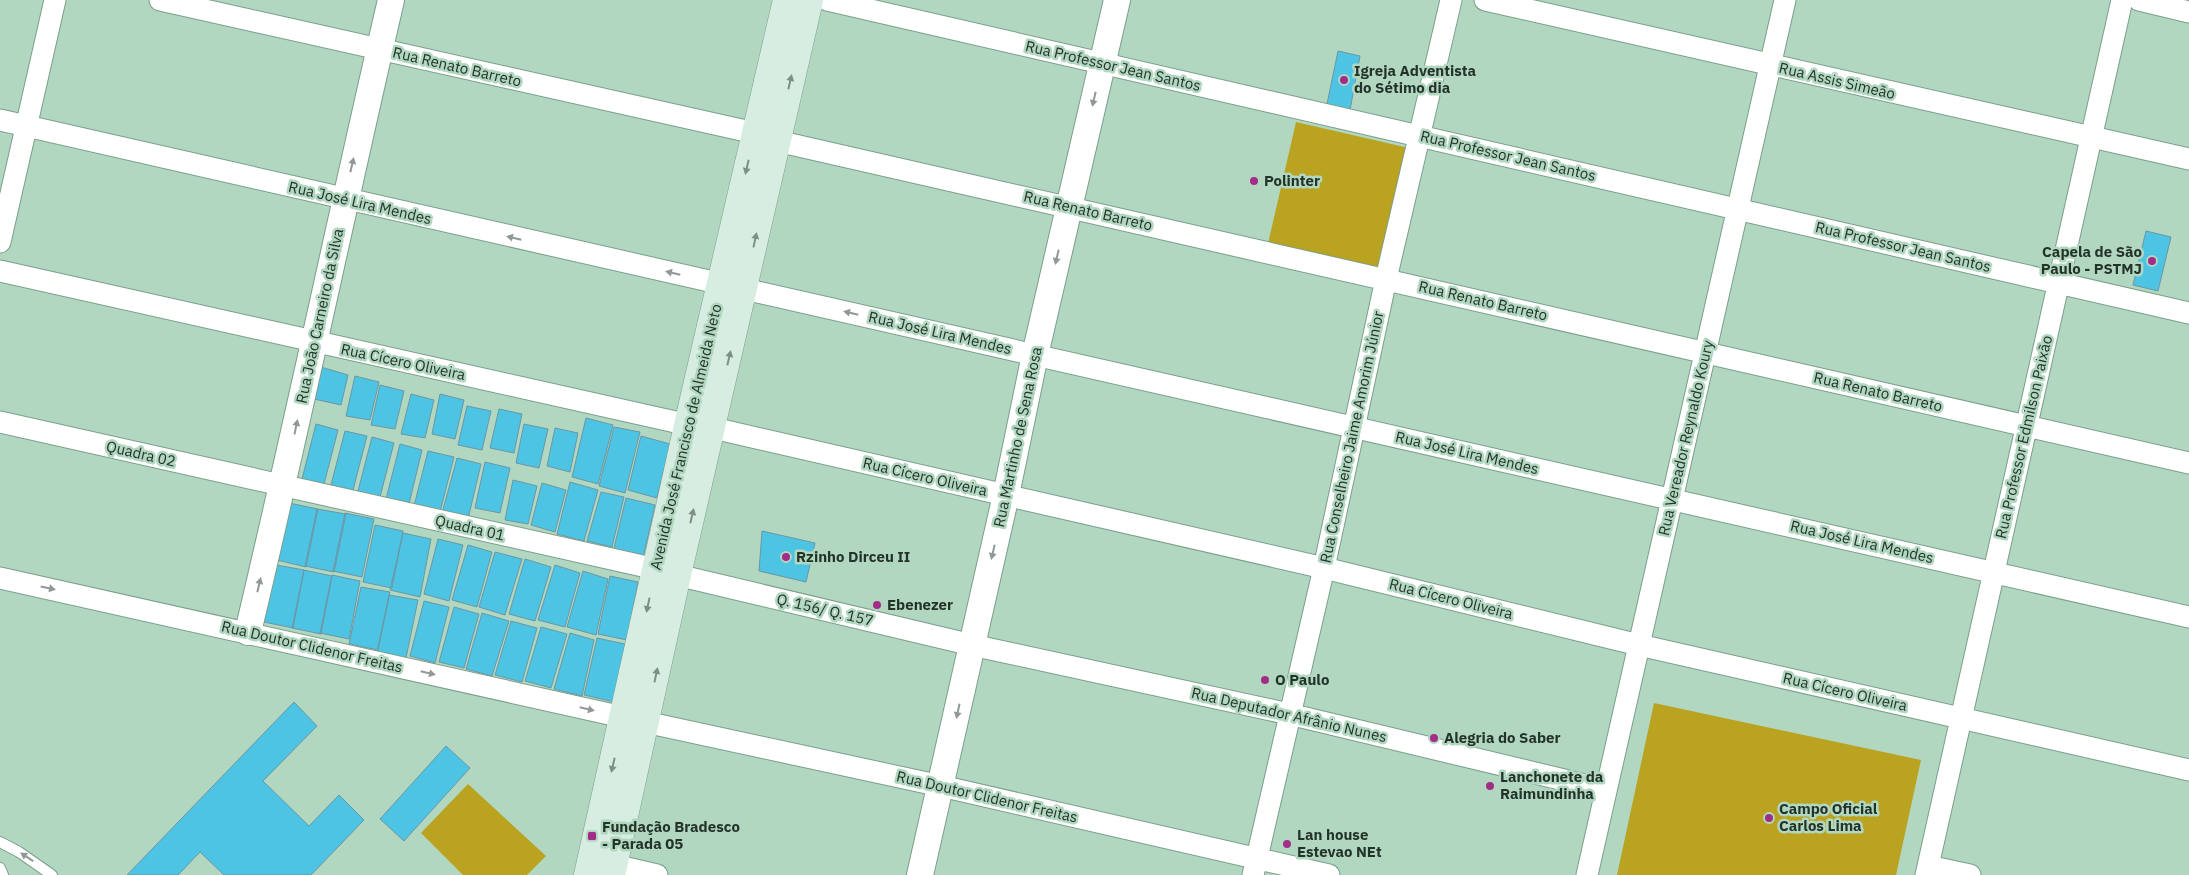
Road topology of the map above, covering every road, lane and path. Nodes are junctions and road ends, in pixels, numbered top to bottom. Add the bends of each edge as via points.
1 (55, 0) edge
2 (160, 0) edge
3 (391, 0) edge
4 (787, 0) edge
5 (809, 0) edge
6 (827, 0) edge
7 (1117, 0) edge
8 (1451, 0) edge
9 (1485, 0) edge
10 (1785, 0) edge
11 (2122, 0) edge
12 (2139, 0) edge
13 (2189, 12) edge
14 (380, 49) junction
15 (1103, 63) junction
16 (1770, 66) junction
17 (0, 120) edge
18 (26, 126) junction
19 (1420, 136) junction
20 (766, 137) junction
21 (2091, 138) junction
22 (2189, 159) edge
23 (345, 199) junction
24 (1069, 206) junction
25 (1738, 209) junction
26 (0, 242) edge
27 (0, 271) edge
28 (1386, 279) junction
29 (2059, 283) junction
30 (733, 286) junction
31 (2189, 313) edge
32 (314, 343) junction
33 (1705, 352) junction
34 (1034, 355) junction
35 (0, 422) edge
36 (701, 426) junction
37 (2026, 426) junction
38 (1353, 427) junction
39 (2189, 463) edge
40 (283, 486) junction
41 (1006, 495) junction
42 (1672, 499) junction
43 (1324, 568) junction
44 (667, 572) junction
45 (1994, 572) junction
46 (0, 578) edge
47 (2189, 616) edge
48 (248, 632) junction
49 (972, 645) junction
50 (1639, 645) junction
51 (1289, 714) junction
52 (1961, 718) junction
53 (635, 720) junction
54 (2189, 770) edge
55 (941, 786) junction
56 (1606, 790) junction
57 (0, 842) edge
58 (1255, 867) edge
59 (0, 868) edge
60 (612, 870) edge
61 (1927, 870) edge
62 (3, 875) edge
63 (52, 875) edge
64 (588, 875) edge
65 (657, 875) edge
66 (920, 875) edge
67 (1329, 875) edge
68 (1587, 875) edge
69 (1970, 875) edge

1 - 18 street
2 - 14 street, Rua Renato Barreto
3 - 14 street, Rua João Carneiro da Silva
4 - 20 main road, Avenida José Francisco de Almeida Neto
20 -> 5 main road, Avenida José Francisco de Almeida Neto
6 - 15 street, Rua Professor Jean Santos
7 - 15 street, Rua Martinho de Sena Rosa
8 - 19 street, Rua Conselheiro Jaime Amorim Júnior
9 - 16 street, Rua Assis Simeão
10 - 16 street, Rua Vereador Reynaldo Koury
11 - 21 street, Rua Professor Edmilson Paixão
12 - 13 street
14 - 20 street, Rua Renato Barreto
23 -> 14 street, Rua João Carneiro da Silva
15 - 19 street, Rua Professor Jean Santos
15 -> 24 street, Rua Martinho de Sena Rosa
16 - 21 street, Rua Assis Simeão
16 - 25 street, Rua Vereador Reynaldo Koury
17 - 18 street, Rua José Lira Mendes
18 - 23 street, Rua José Lira Mendes
18 - 26 street
19 - 25 street, Rua Professor Jean Santos
19 - 28 street, Rua Conselheiro Jaime Amorim Júnior
20 - 24 street, Rua Renato Barreto
20 - 30 main road, Avenida José Francisco de Almeida Neto
21 - 22 street, Rua Assis Simeão
21 - 29 street, Rua Professor Edmilson Paixão
30 -> 23 street, Rua José Lira Mendes
23 - 32 street, Rua João Carneiro da Silva
24 - 28 street, Rua Renato Barreto
24 -> 34 street, Rua Martinho de Sena Rosa
25 - 29 street, Rua Professor Jean Santos
25 - 33 street, Rua Vereador Reynaldo Koury
27 - 32 street, Rua Cícero Oliveira
28 - 33 street, Rua Renato Barreto
28 - 38 street, Rua Conselheiro Jaime Amorim Júnior
29 - 31 street, Rua Professor Jean Santos
29 - 37 street, Rua Professor Edmilson Paixão
34 -> 30 street, Rua José Lira Mendes
30 - 36 main road, Avenida José Francisco de Almeida Neto
32 - 36 street, Rua Cícero Oliveira
40 -> 32 street, Rua João Carneiro da Silva
33 - 37 street, Rua Renato Barreto
33 - 42 street, Rua Vereador Reynaldo Koury
34 - 38 street, Rua José Lira Mendes
34 - 41 street, Rua Martinho de Sena Rosa
35 - 40 street, Quadra 02
36 - 41 street, Rua Cícero Oliveira
36 - 44 main road, Avenida José Francisco de Almeida Neto
37 - 39 street, Rua Renato Barreto
37 - 45 street, Rua Professor Edmilson Paixão
38 - 42 street, Rua José Lira Mendes
38 - 43 street, Rua Conselheiro Jaime Amorim Júnior
40 - 44 street, Quadra 01
48 -> 40 street, Rua João Carneiro da Silva
41 - 43 street, Rua Cícero Oliveira
41 -> 49 street, Rua Martinho de Sena Rosa
42 - 45 street, Rua José Lira Mendes
42 - 50 street, Rua Vereador Reynaldo Koury
43 - 50 street, Rua Cícero Oliveira
43 - 51 street, Rua Conselheiro Jaime Amorim Júnior
44 - 49 street, Q. 156/ Q. 157
44 - 53 main road, Avenida José Francisco de Almeida Neto
45 - 47 street, Rua José Lira Mendes
45 - 52 street, Rua Professor Edmilson Paixão
46 -> 48 street, Rua Doutor Clidenor Freitas
48 -> 53 street, Rua Doutor Clidenor Freitas
49 - 51 street, Rua Deputador Afrânio Nunes
49 -> 55 street, Rua Martinho de Sena Rosa
50 - 52 street, Rua Cícero Oliveira
50 - 56 street, Rua Vereador Reynaldo Koury
51 - 56 street, Rua Deputador Afrânio Nunes
51 - 58 street, Rua Conselheiro Jaime Amorim Júnior
52 - 54 street, Rua Cícero Oliveira
52 - 61 street, Rua Professor Edmilson Paixão
53 - 55 street, Rua Doutor Clidenor Freitas
53 - 60 main road, Avenida José Francisco de Almeida Neto
53 -> 64 main road, Avenida José Francisco de Almeida Neto
55 - 58 street, Rua Doutor Clidenor Freitas
55 - 66 street, Rua Martinho de Sena Rosa
56 - 68 street, Rua Vereador Reynaldo Koury
63 -> 57 lane
58 - 67 street, Rua Doutor Clidenor Freitas
59 - 62 lane
60 - 65 street
61 - 69 street

